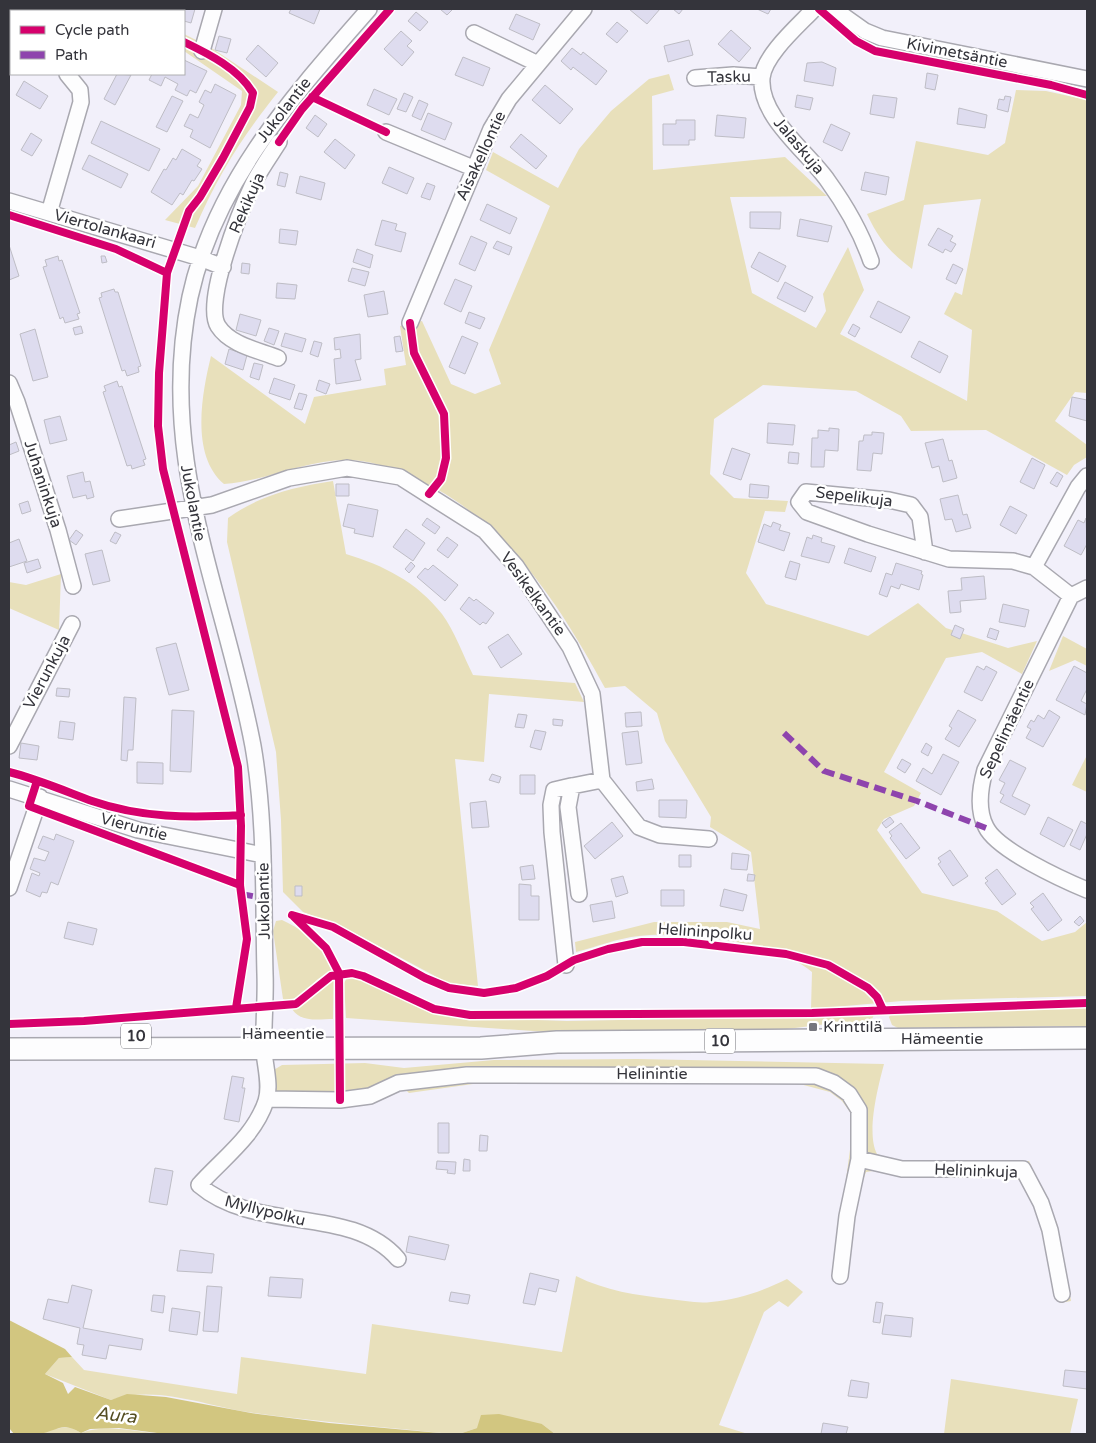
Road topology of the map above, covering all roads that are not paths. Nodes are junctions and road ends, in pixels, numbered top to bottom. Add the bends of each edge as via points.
1 (214, 9) edge
2 (369, 9) edge
3 (584, 9) edge
4 (814, 9) edge
5 (834, 9) edge
6 (474, 33) dead end
7 (202, 51) dead end
8 (536, 63) junction
9 (68, 75) edge
10 (762, 77) junction
11 (695, 78) dead end
12 (1087, 79) edge
13 (386, 132) dead end
14 (279, 142) dead end
15 (473, 168) junction
16 (9, 201) edge
17 (48, 213) junction
18 (200, 258) junction
19 (871, 261) dead end
20 (223, 267) junction
21 (410, 323) dead end
22 (278, 358) dead end
23 (9, 383) edge
24 (1087, 476) edge
25 (193, 508) junction
26 (119, 519) dead end
27 (925, 552) junction
28 (1034, 567) junction
29 (73, 586) dead end
30 (1087, 588) edge
31 (1071, 596) junction
32 (72, 624) dead end
33 (9, 746) edge
34 (602, 780) junction
35 (571, 786) junction
36 (9, 788) edge
37 (40, 797) junction
38 (709, 839) dead end
39 (263, 855) junction
40 (9, 888) edge
41 (1087, 890) edge
42 (579, 894) dead end
43 (566, 965) dead end
44 (1087, 1038) edge
45 (264, 1040) junction
46 (9, 1044) edge
47 (9, 1049) edge
48 (267, 1099) junction
49 (860, 1159) junction
50 (398, 1260) dead end
51 (840, 1276) dead end
52 (1062, 1294) dead end

1 - 7 street
2 - 18 street, Jukolantie via 276,118 248,159 220,209
3 - 8 street, Aisakellontie
4 - 10 street via 778,47
5 - 12 street, Kivimetsäntie via 865,31 896,42
6 - 8 street
8 - 15 street, Aisakellontie via 508,99
9 - 17 street via 80,90 81,102
10 - 11 street, Tasku via 733,74
10 - 19 street, Jalaskuja via 770,110 827,180 862,236
13 - 15 street
14 - 20 street, Rekikuja via 254,182 237,219
15 - 21 street, Aisakellontie
16 - 17 street, Viertolankaari
17 - 18 street, Viertolankaari
18 - 20 street
18 - 25 street, Jukolantie via 190,298 180,390 183,444
20 - 22 street, Rekikuja via 213,304 217,325 244,346
23 - 29 street, Juhaninkuja via 58,530
24 - 28 street
25 - 26 street, Vesikelkantie
25 - 34 street, Vesikelkantie via 212,505 289,478 347,468 400,477 442,502 485,531 516,566 570,647 592,694
25 - 39 street, Jukolantie via 252,746 260,798
27 - 27 street, Sepelikuja via 807,512 799,502 806,492 911,505 920,517
27 - 28 street, Sepelikuja via 949,559 1013,561
28 - 31 street, Sepelikuja
30 - 31 street
31 - 41 street, Sepelimäentie via 985,770 980,794 986,828 993,836 1057,878
32 - 33 street, Vierunkuja
34 - 35 street
34 - 38 street via 640,827 660,835
35 - 42 street via 568,807
35 - 43 street via 554,790 551,804
36 - 37 street, Vieruntie
37 - 39 street, Vieruntie via 138,830
37 - 40 street
39 - 45 street, Jukolantie
44 - 45 highway, Hämeentie / 10 via 557,1042 481,1048
45 - 46 highway, Hämeentie / 10 via 32,1039
45 - 47 highway, Hämeentie / 10
45 - 48 street, Myllypolku
48 - 49 street, Helinintie via 340,1100 370,1096 398,1083 467,1075 816,1076 850,1094 859,1110
48 - 50 street, Myllypolku via 245,1139 199,1185 213,1197 236,1207 358,1231 378,1240
49 - 51 street, Helinintie via 847,1216
49 - 52 street, Helininkuja via 902,1169 1023,1169 1050,1230

